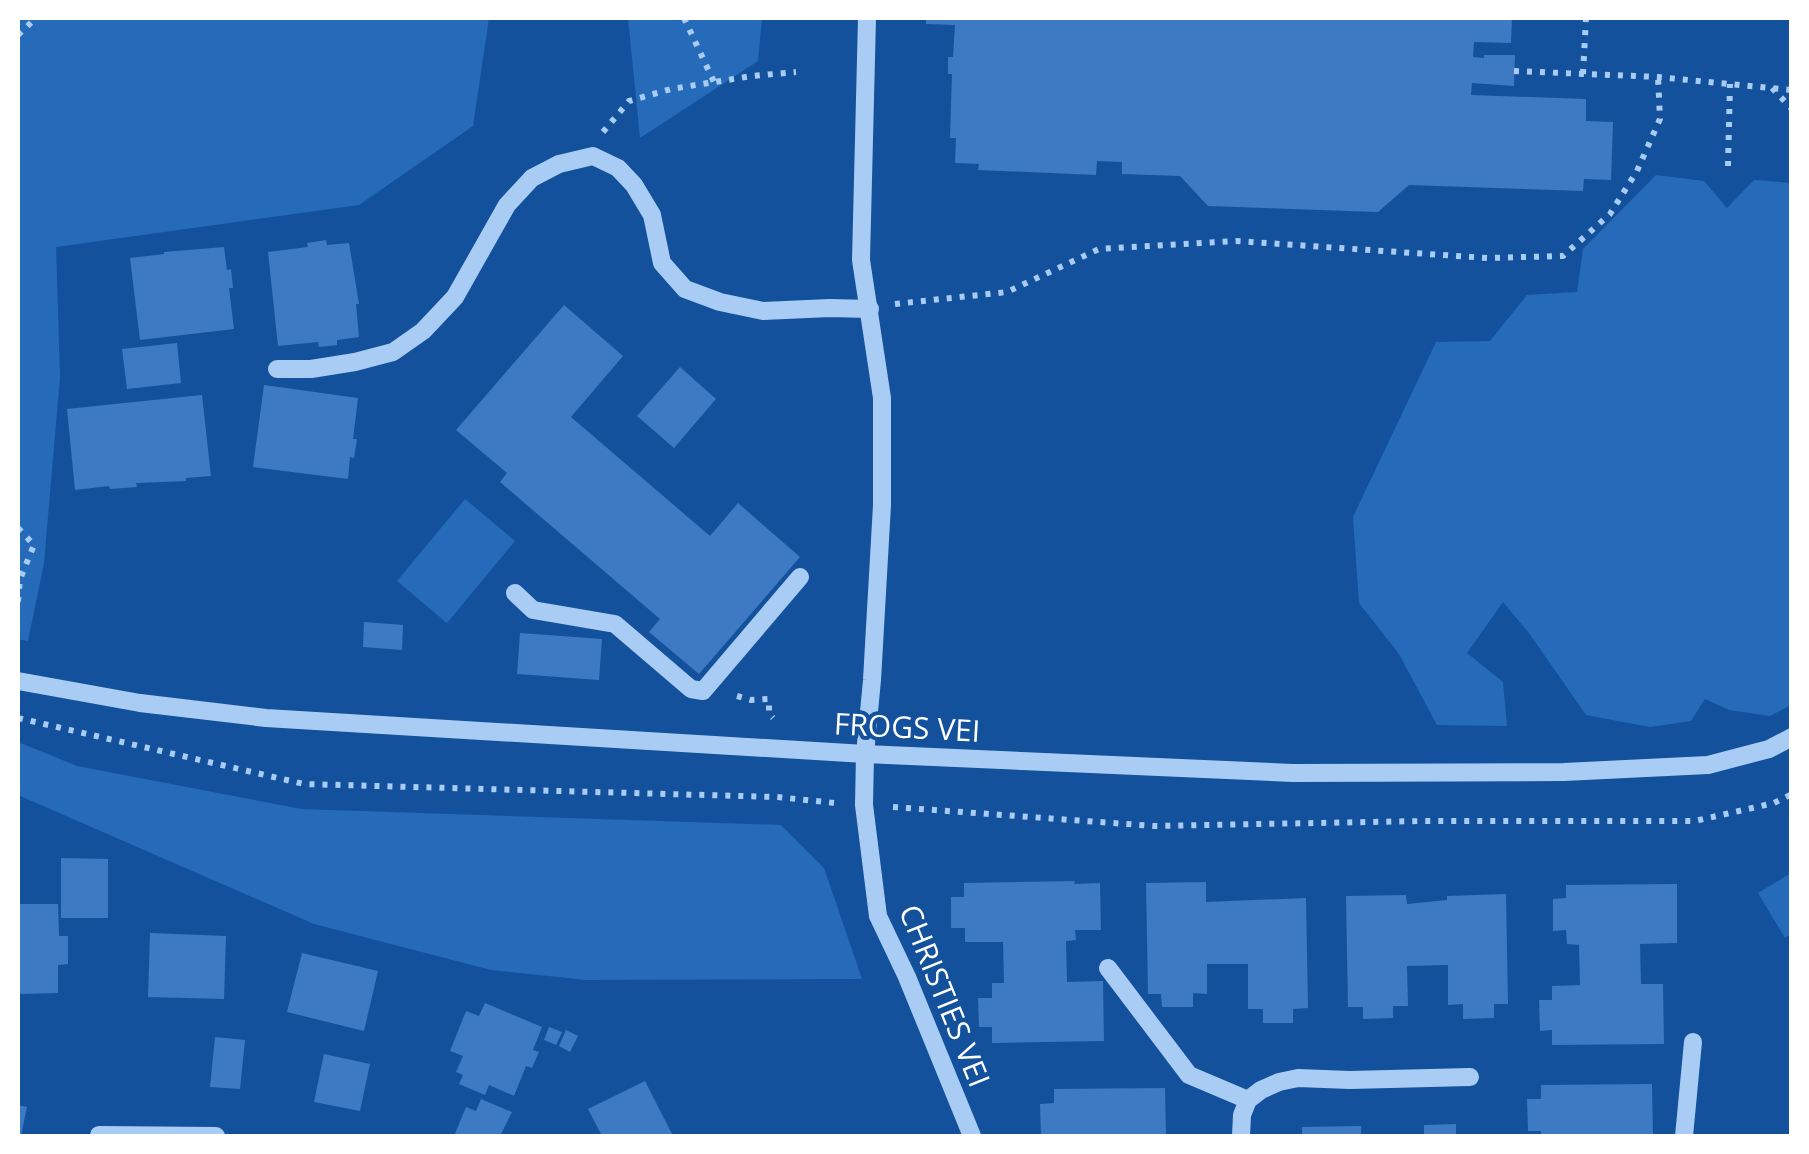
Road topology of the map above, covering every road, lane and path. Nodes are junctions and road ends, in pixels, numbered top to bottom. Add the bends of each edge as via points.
1 (36, 18) edge
2 (684, 18) edge
3 (867, 18) edge
4 (1586, 18) edge
5 (18, 35) edge
6 (1514, 71) dead end
7 (796, 72) dead end
8 (1583, 74) junction
9 (1658, 77) junction
10 (714, 82) junction
11 (1730, 84) junction
12 (1771, 87) junction
13 (1792, 90) edge
14 (1792, 110) edge
15 (593, 156) junction
16 (1728, 166) dead end
17 (870, 310) junction
18 (278, 369) dead end
19 (18, 528) edge
20 (800, 578) dead end
21 (514, 593) dead end
22 (18, 602) edge
23 (18, 681) edge
24 (712, 681) junction
25 (18, 718) edge
26 (781, 726) dead end
27 (1792, 737) edge
28 (864, 754) junction
29 (778, 784) dead end
30 (1792, 794) edge
31 (777, 798) junction
32 (864, 805) junction
33 (1108, 968) dead end
34 (1692, 1042) dead end
35 (1470, 1077) dead end
36 (1248, 1100) junction
37 (99, 1136) edge
38 (216, 1136) edge
39 (972, 1136) edge
40 (1240, 1136) edge
41 (1684, 1136) edge

1 - 5 path
2 - 10 path
3 - 17 street, CHRISTIES VEI via 861,260
4 - 8 path
6 - 8 path
7 - 10 path
8 - 9 path
9 - 11 path
9 - 17 path via 1660,119 1637,171 1610,214 1563,256 1487,258 1236,242 1099,249 1007,292
10 - 15 path via 629,101 600,136
11 - 12 path
11 - 16 path
12 - 13 path
12 - 14 path
15 - 17 street via 618,168 634,186 652,215 662,262 685,290 764,311
15 - 18 street via 532,178 507,206 454,298 423,332 392,352 355,362
17 - 28 street, CHRISTIES VEI via 882,398 882,505
19 - 22 path via 34,545
20 - 24 street
21 - 24 street via 533,610 615,624 691,690 702,692
23 - 28 street, FROGS VEI via 266,718
24 - 26 path via 727,694 768,699 768,714
25 - 31 path via 304,784
27 - 28 street, FROGS VEI via 1708,765 1564,772 1294,773
28 - 32 street, CHRISTIES VEI
29 - 31 path
30 - 32 path via 1695,821 1154,826
31 - 32 path
32 - 39 street, CHRISTIES VEI via 878,916
33 - 36 street via 1189,1074
34 - 41 street
35 - 36 street via 1298,1078
36 - 40 street
37 - 38 street

